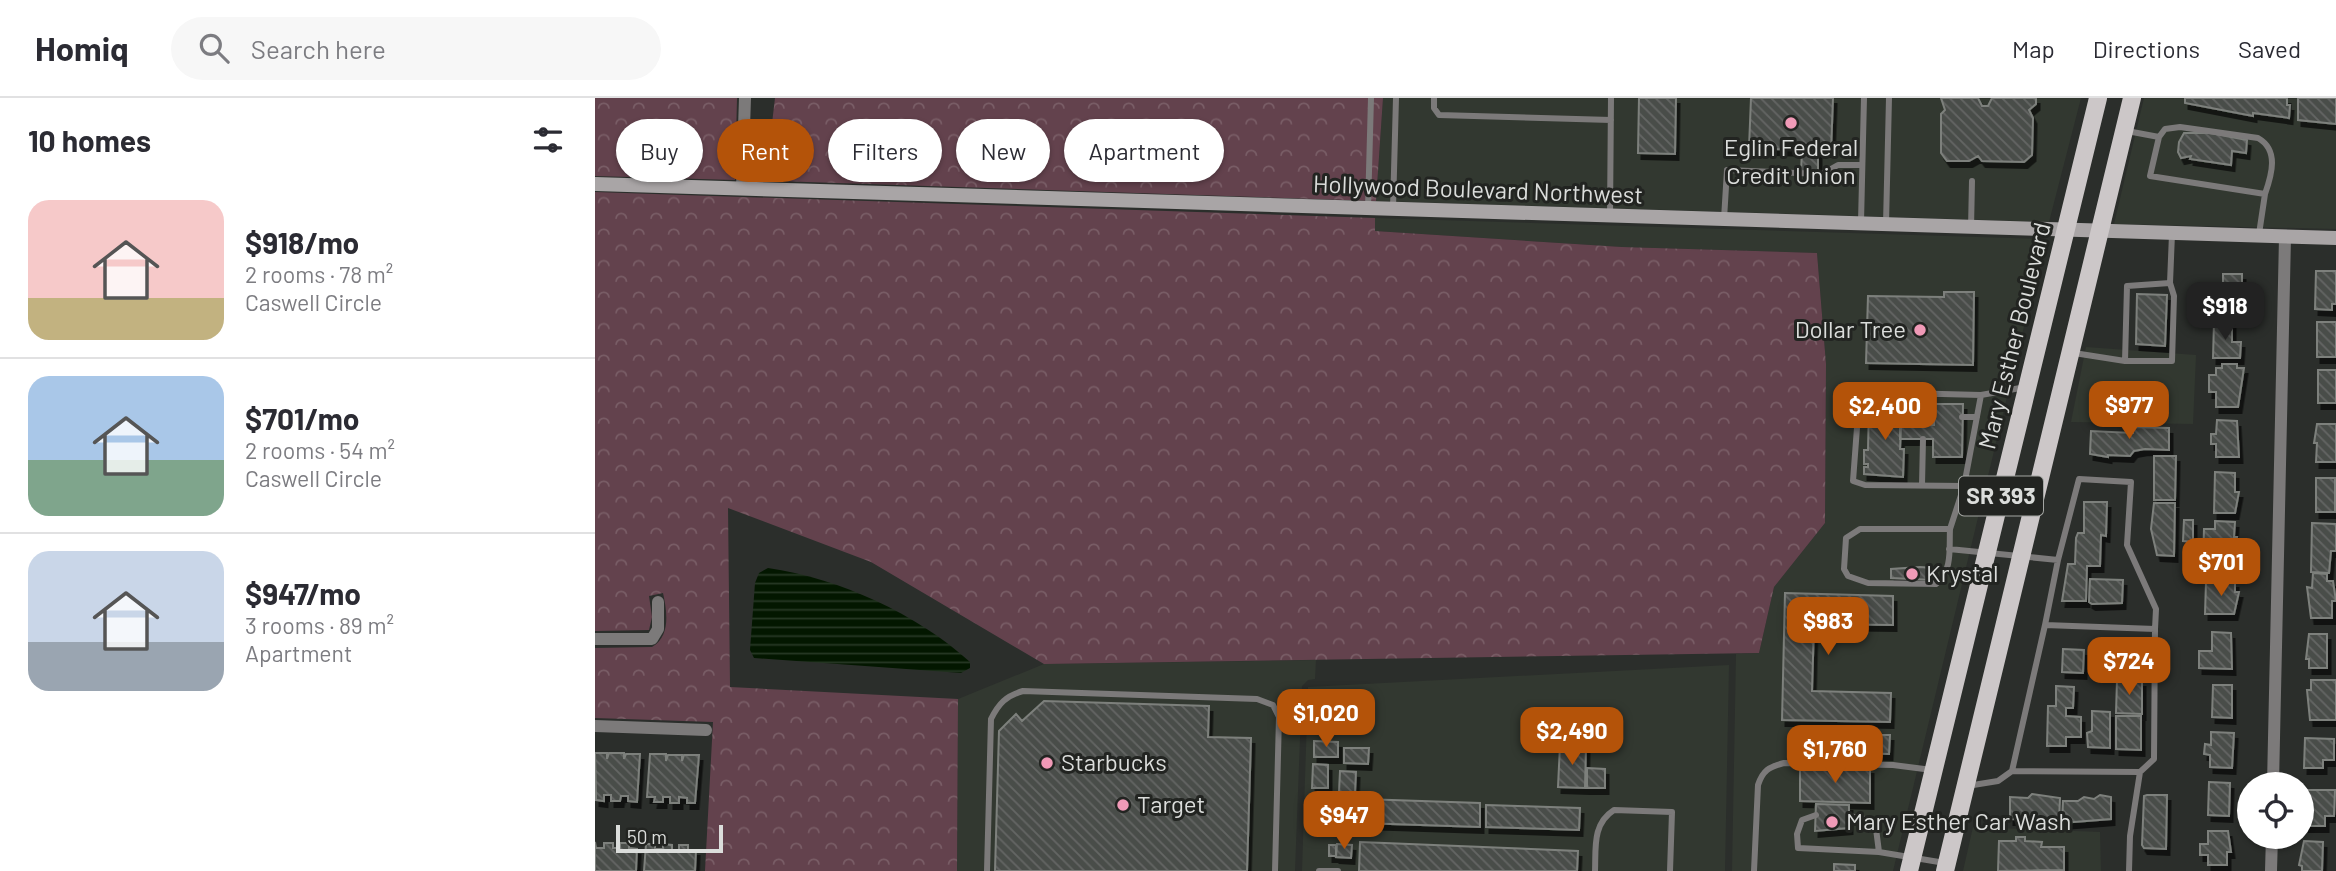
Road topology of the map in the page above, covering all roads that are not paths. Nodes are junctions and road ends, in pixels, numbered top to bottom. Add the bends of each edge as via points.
1 (745, 98) edge
2 (1371, 98) edge
3 (1396, 98) edge
4 (1434, 98) edge
5 (1611, 98) edge
6 (1864, 98) edge
7 (1889, 98) edge
8 (2098, 98) edge
9 (2132, 98) edge
10 (1611, 120) junction
11 (2125, 130) junction
12 (2159, 137) junction
13 (1862, 165) junction
14 (1972, 181) dead end
15 (595, 184) edge
16 (742, 188) junction
17 (2265, 194) junction
18 (1368, 209) junction
19 (1393, 210) junction
20 (1610, 218) junction
21 (1724, 221) junction
22 (1861, 225) junction
23 (1886, 226) junction
24 (1971, 228) junction
25 (2066, 231) junction
26 (2101, 232) junction
27 (2172, 234) junction
28 (2258, 236) junction
29 (2285, 237) junction
30 (2336, 238) edge
31 (2170, 283) junction
32 (2126, 311) junction
33 (2137, 312) dead end
34 (2126, 327) junction
35 (2137, 328) dead end
36 (2072, 352) junction
37 (2125, 361) junction
38 (2028, 386) junction
39 (1923, 395) junction
40 (1981, 396) junction
41 (1923, 416) junction
42 (1934, 416) dead end
43 (1962, 416) dead end
44 (1977, 417) junction
45 (1924, 425) dead end
46 (1933, 443) dead end
47 (1962, 444) dead end
48 (1972, 444) junction
49 (1922, 485) junction
50 (1964, 486) junction
51 (1950, 528) junction
52 (1949, 549) junction
53 (1988, 551) junction
54 (2021, 554) junction
55 (2058, 560) junction
56 (658, 602) dead end
57 (2045, 625) junction
58 (2155, 629) junction
59 (595, 639) edge
60 (595, 726) edge
61 (706, 730) dead end
62 (1934, 770) junction
63 (2011, 771) junction
64 (2140, 772) junction
65 (2273, 772) edge
66 (1965, 786) junction
67 (1816, 815) dead end
68 (1849, 816) dead end
69 (2271, 849) edge
70 (1879, 852) junction
71 (1911, 863) edge
72 (1946, 867) edge
73 (988, 871) edge
74 (1275, 871) edge
75 (1319, 871) edge
76 (1338, 871) edge
77 (1595, 871) edge
78 (1670, 871) edge
79 (1754, 871) edge
80 (2129, 871) edge
81 (2271, 871) edge

1 - 16 street
2 - 18 lane
3 - 19 lane
4 - 10 lane via 1439,115
5 - 10 lane
6 - 13 lane
7 - 23 lane
8 - 25 main road, Mary Esther Boulevard / SR 393
9 - 11 main road, SR 393
10 - 20 lane
11 - 12 lane
11 - 26 main road, SR 393
12 - 17 lane via 2150,176
12 - 17 lane via 2165,129 2180,127 2268,143 2271,172
13 - 21 lane via 1838,165 1822,174 1727,170
13 - 22 lane
14 - 24 lane
15 - 16 street, Hollywood Boulevard Northwest
16 - 18 street, Hollywood Boulevard Northwest
17 - 28 lane
18 - 19 street, Hollywood Boulevard Northwest
19 - 20 street, Hollywood Boulevard Northwest
20 - 21 street, Hollywood Boulevard Northwest
21 - 22 street, Hollywood Boulevard Northwest
22 - 23 street, Hollywood Boulevard Northwest
23 - 24 street, Hollywood Boulevard Northwest
24 - 25 street, Hollywood Boulevard Northwest
25 - 26 street, Hollywood Boulevard Northwest
25 - 38 main road, Mary Esther Boulevard / SR 393
26 - 27 street, Hollywood Boulevard Northwest
26 - 36 main road, SR 393
27 - 28 street, Hollywood Boulevard Northwest
27 - 31 lane
28 - 29 street, Hollywood Boulevard Northwest
29 - 30 street, Hollywood Boulevard Northwest
29 - 65 street
31 - 32 lane via 2127,286
31 - 37 lane via 2172,361
32 - 33 lane
32 - 34 lane
34 - 35 lane
34 - 37 lane
36 - 37 lane
36 - 54 main road, SR 393
38 - 40 lane
38 - 53 main road, Mary Esther Boulevard / SR 393
39 - 40 lane
39 - 41 lane
39 - 49 lane via 1864,392 1859,401 1853,481
40 - 44 lane
41 - 42 lane
41 - 45 lane
43 - 44 lane
44 - 48 lane
46 - 49 lane via 1923,441
47 - 48 lane
48 - 50 lane
49 - 50 lane
50 - 51 lane
51 - 52 lane
51 - 52 lane via 1860,528 1846,538 1844,569 1848,576 1868,583 1936,584 1949,564
52 - 53 lane
53 - 54 lane
53 - 62 main road, Mary Esther Boulevard / SR 393
54 - 55 lane
54 - 66 main road, SR 393
55 - 57 lane
55 - 58 lane via 2079,479 2131,482 2127,545 2156,609
56 - 59 street via 658,629 652,639
57 - 58 lane
57 - 63 lane
58 - 64 lane via 2154,759
60 - 61 street
62 - 71 main road, Mary Esther Boulevard / SR 393
62 - 79 lane via 1893,765 1770,766 1758,785
63 - 64 lane
63 - 66 lane via 1998,781
64 - 80 lane
66 - 72 main road, SR 393
67 - 70 lane via 1802,820 1798,827 1796,843 1803,851
68 - 70 lane via 1875,821
69 - 81 street
70 - 71 lane
71 - 72 lane
73 - 74 lane via 991,719 1008,695 1023,691 1257,699 1273,705 1279,717
75 - 76 lane
77 - 78 lane via 1597,832 1613,810 1672,813

